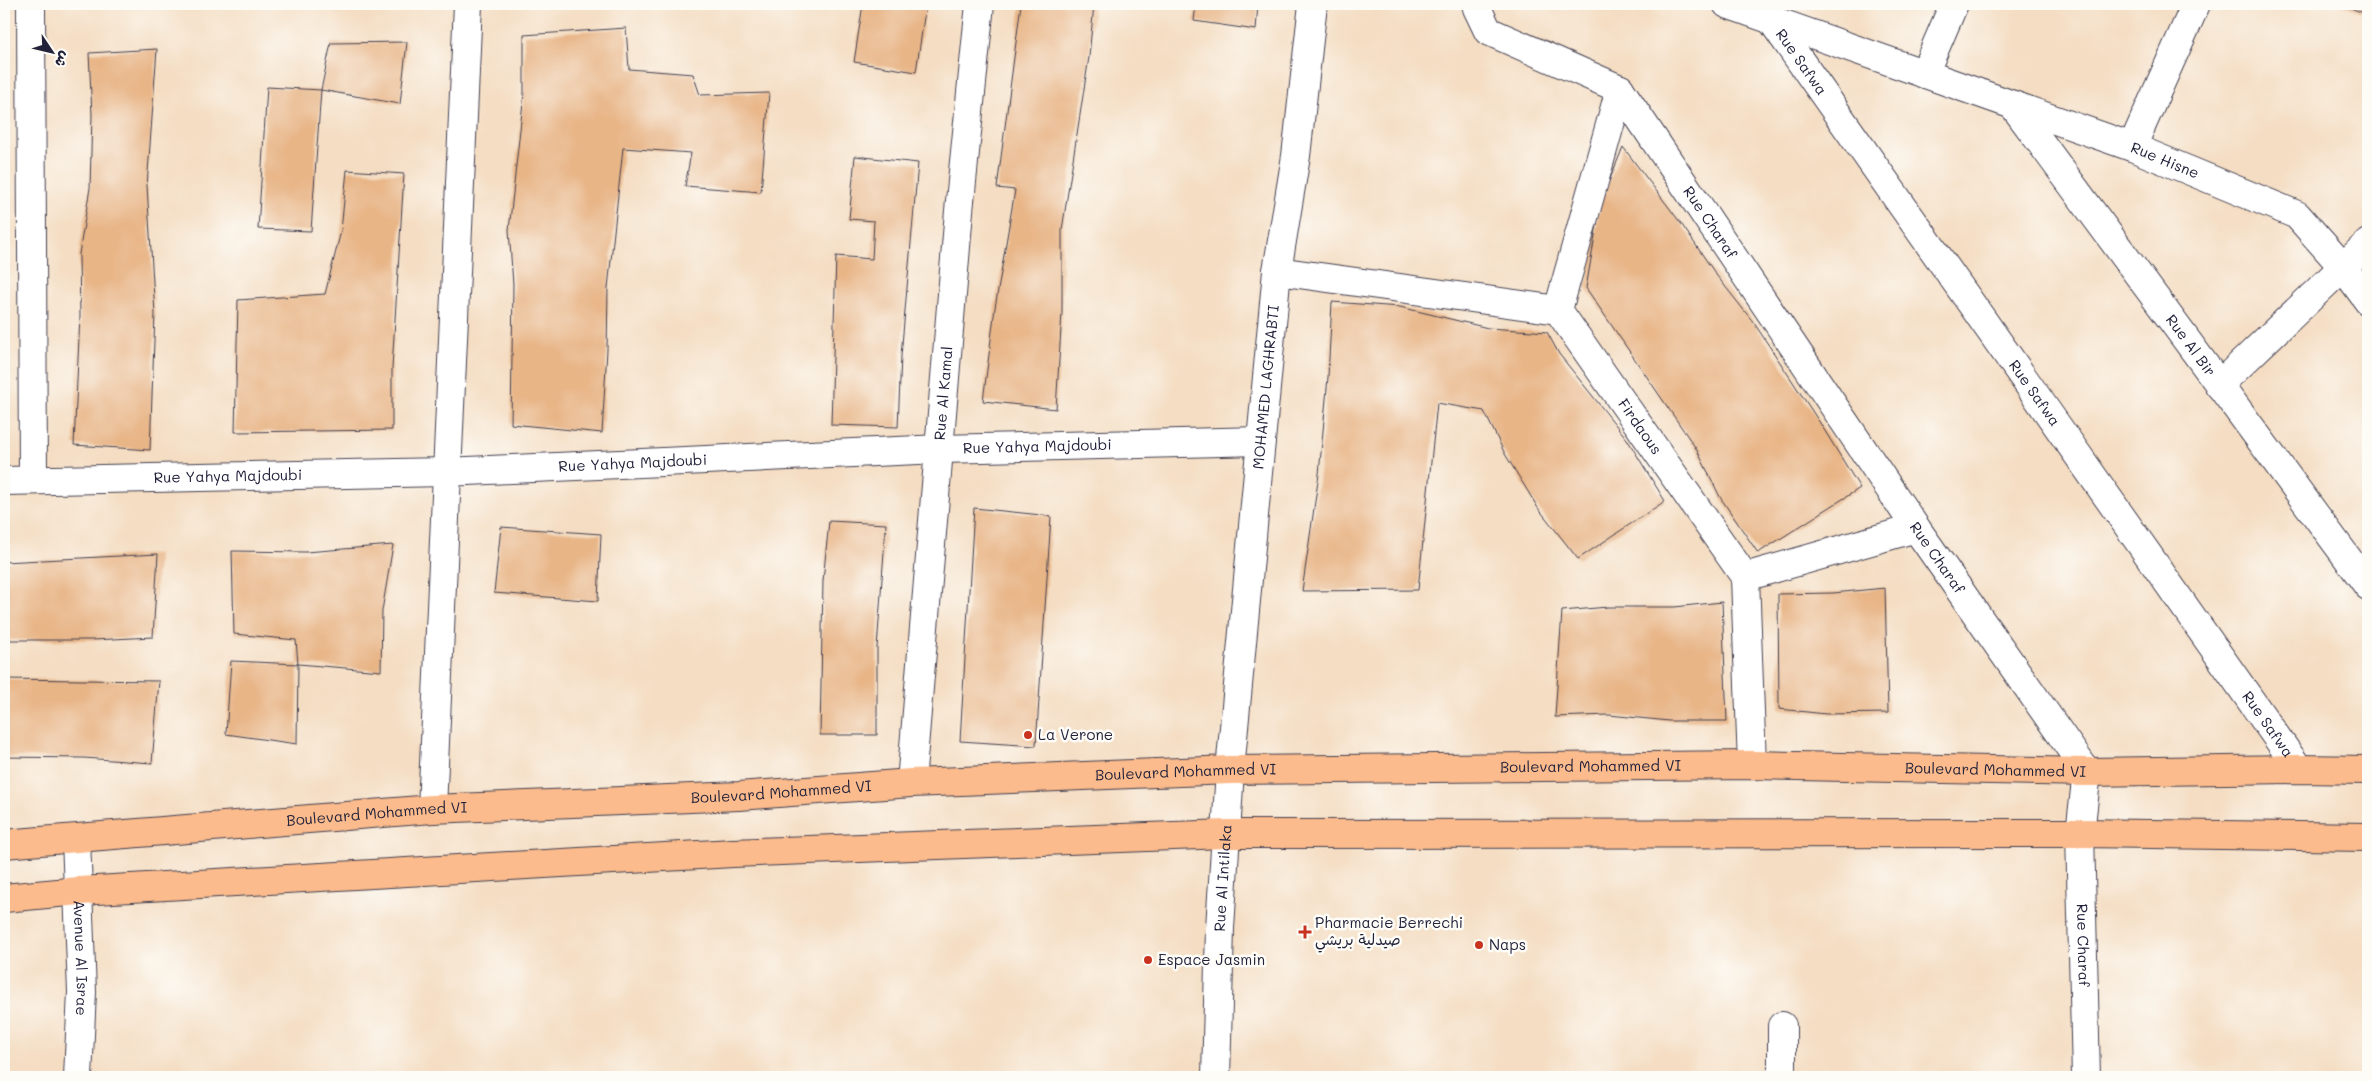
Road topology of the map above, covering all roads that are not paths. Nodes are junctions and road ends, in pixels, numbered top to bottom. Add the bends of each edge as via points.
1 (31, 4) edge
2 (468, 4) edge
3 (980, 4) edge
4 (1313, 4) edge
5 (1479, 4) edge
6 (1727, 4) edge
7 (1954, 4) edge
8 (2196, 4) edge
9 (1770, 18) junction
10 (1924, 74) junction
11 (1620, 89) junction
12 (2013, 105) junction
13 (2132, 147) junction
14 (2368, 243) edge
15 (2343, 267) junction
16 (1277, 271) junction
17 (2368, 301) edge
18 (1558, 310) junction
19 (2219, 385) junction
20 (1261, 441) junction
21 (940, 449) junction
22 (446, 472) junction
23 (33, 480) junction
24 (4, 481) edge
25 (1916, 528) junction
26 (1745, 577) junction
27 (2368, 586) edge
28 (1752, 765) junction
29 (2299, 769) junction
30 (1230, 770) junction
31 (2368, 770) edge
32 (2087, 772) junction
33 (911, 783) junction
34 (432, 809) junction
35 (2080, 833) junction
36 (1226, 834) junction
37 (2368, 837) edge
38 (76, 839) junction
39 (4, 844) edge
40 (79, 891) junction
41 (4, 898) edge
42 (1782, 1026) dead end
43 (78, 1077) edge
44 (1216, 1077) edge
45 (1782, 1077) edge
46 (2086, 1077) edge

1 - 23 street
2 - 22 street
3 - 21 street, Rue Al Kamal
4 - 16 street, MOHAMED LAGHRABTI via 1296,156
5 - 11 street via 1477,8 1488,31
6 - 9 street, Rue Hisne
7 - 10 street
8 - 13 street
9 - 10 street, Rue Hisne
9 - 29 street, Rue Safwa
10 - 12 street, Rue Hisne
11 - 18 street
11 - 25 street, Rue Charaf
12 - 13 street, Rue Hisne
12 - 19 street, Rue Al Bir
13 - 15 street, Rue Hisne via 2297,216
14 - 15 street
15 - 17 street, Rue Hisne
15 - 19 street
16 - 18 street
16 - 20 street, MOHAMED LAGHRABTI
18 - 26 street, Firdaous
19 - 27 street, Rue Al Bir
20 - 21 street, Rue Yahya Majdoubi
20 - 30 street, MOHAMED LAGHRABTI
21 - 22 street, Rue Yahya Majdoubi
21 - 33 street, Rue Al Kamal
22 - 23 street, Rue Yahya Majdoubi
22 - 34 street
23 - 24 street, Rue Yahya Majdoubi
25 - 26 street
25 - 32 street, Rue Charaf
26 - 28 street
28 - 30 main road, Boulevard Mohammed VI
28 - 32 main road, Boulevard Mohammed VI
29 - 31 main road, Boulevard Mohammed VI
29 - 32 main road, Boulevard Mohammed VI
30 - 33 main road, Boulevard Mohammed VI
30 - 36 street, Rue Al Intilaka
32 - 35 street, Rue Charaf
33 - 34 main road, Boulevard Mohammed VI via 739,796
34 - 38 main road, Boulevard Mohammed VI
35 - 36 main road
35 - 37 main road
35 - 46 street, Rue Charaf
36 - 40 main road via 733,853
36 - 44 street, Rue Al Intilaka
38 - 39 main road, Boulevard Mohammed VI
38 - 40 street, Avenue Al Israe
40 - 41 main road
40 - 43 street, Avenue Al Israe via 82,992
42 - 45 street

